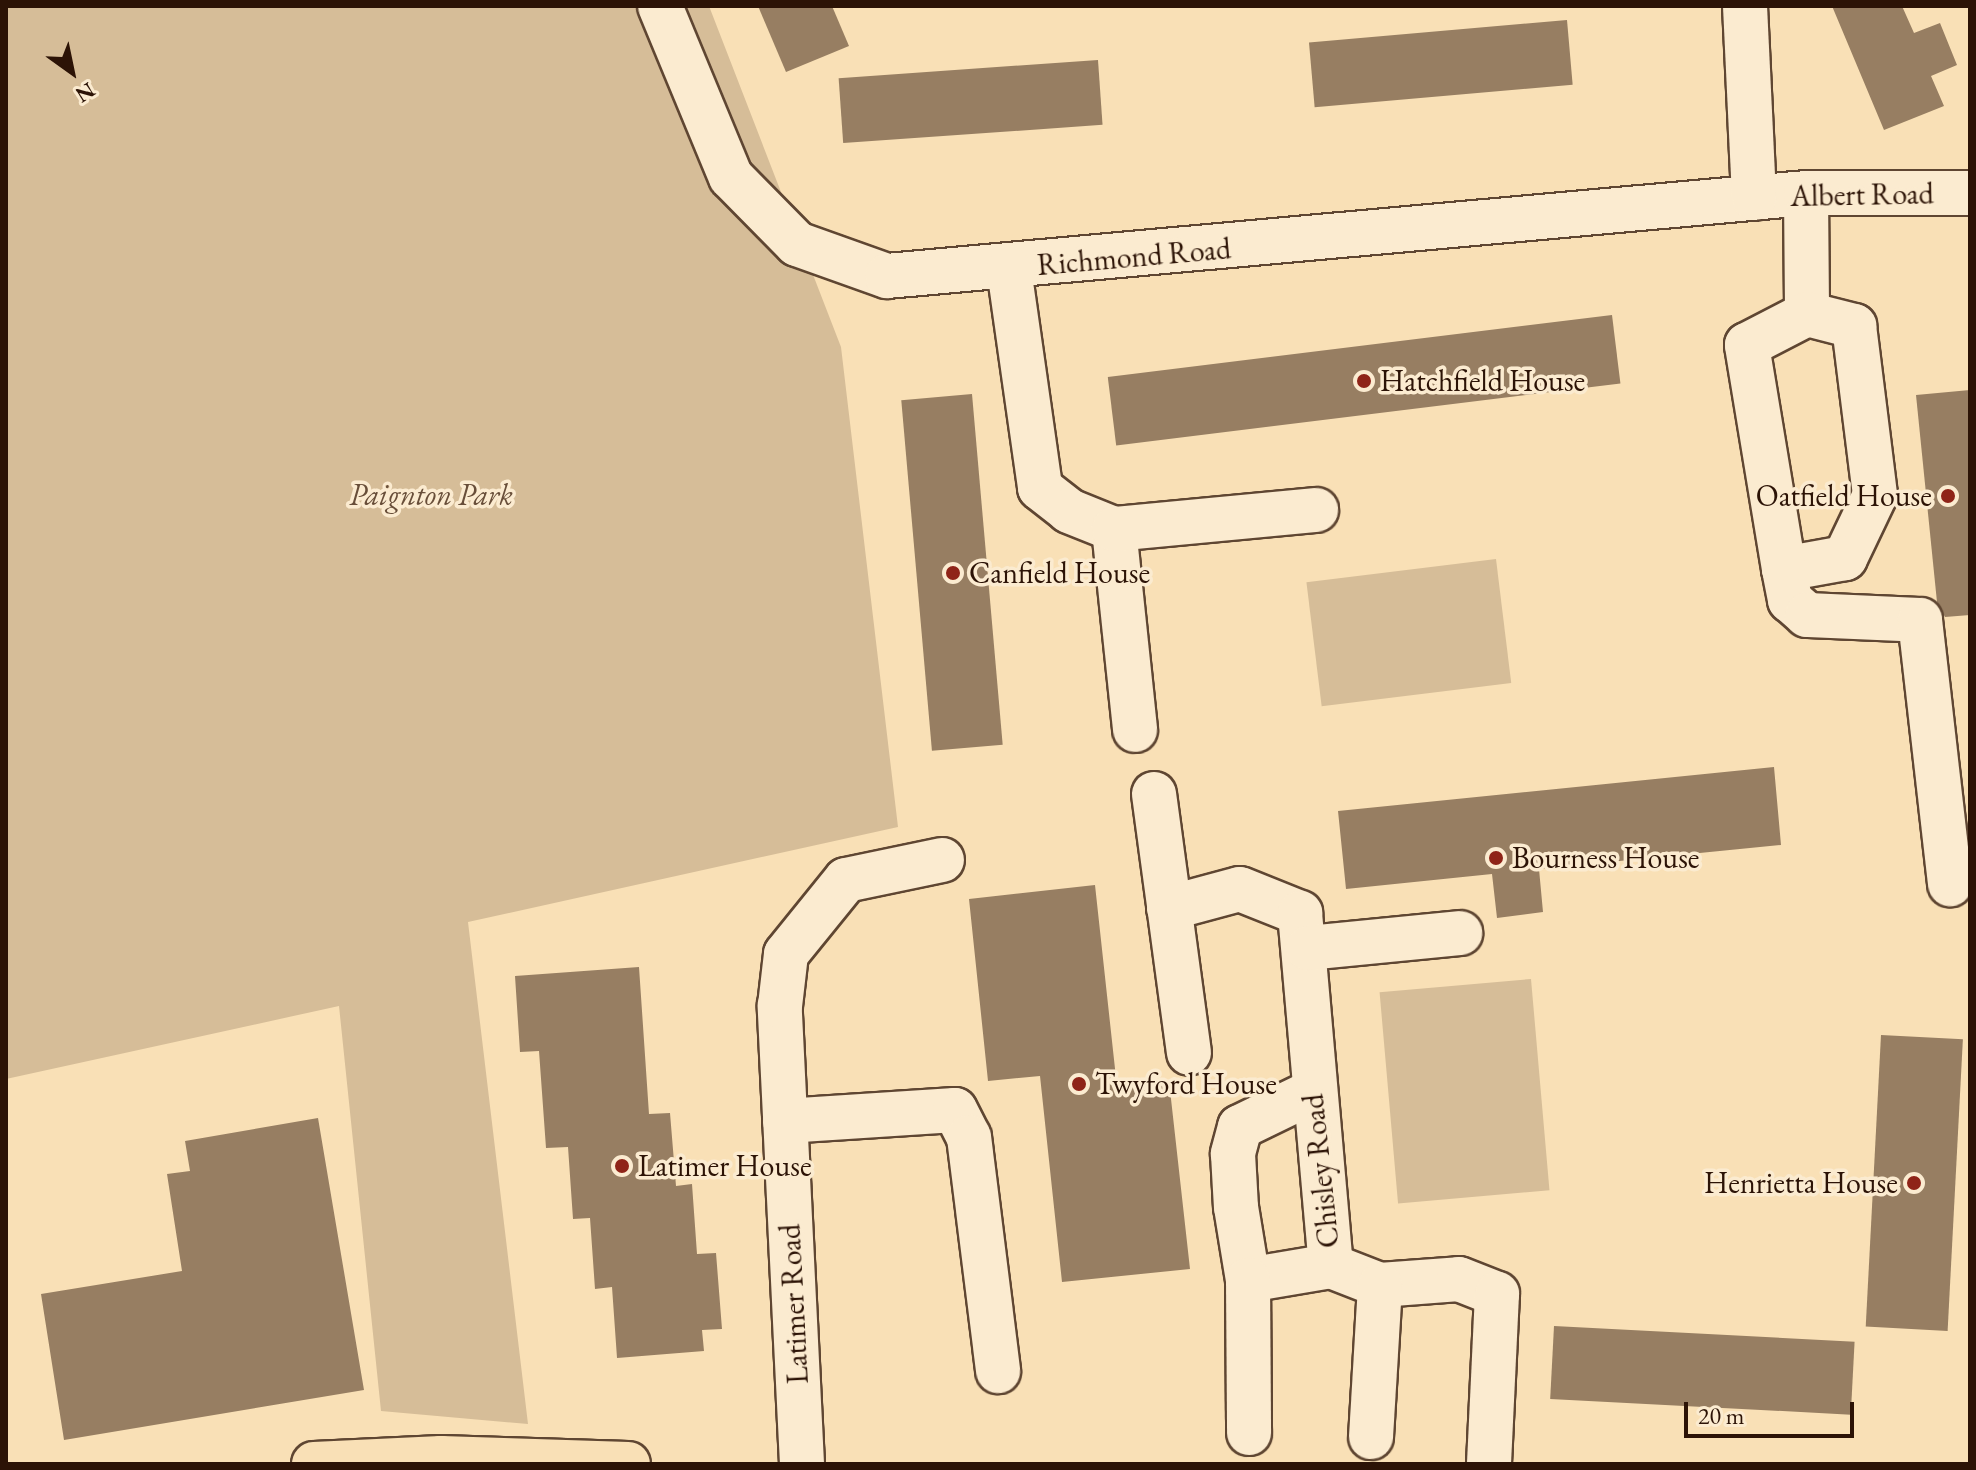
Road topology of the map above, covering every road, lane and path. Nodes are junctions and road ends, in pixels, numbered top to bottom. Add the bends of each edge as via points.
1 (660, 6) edge
2 (1745, 6) edge
3 (1806, 193) junction
4 (1970, 193) edge
5 (1754, 198) junction
6 (1009, 269) junction
7 (1807, 314) junction
8 (1316, 510) dead end
9 (1114, 529) junction
10 (1784, 569) junction
11 (1135, 730) dead end
12 (1154, 794) dead end
13 (942, 860) dead end
14 (1950, 884) dead end
15 (1169, 908) junction
16 (1460, 933) dead end
17 (1308, 961) junction
18 (1189, 1053) dead end
19 (1312, 1092) junction
20 (785, 1121) junction
21 (1331, 1266) junction
22 (1248, 1280) junction
23 (1380, 1285) junction
24 (998, 1371) dead end
25 (1249, 1433) dead end
26 (1371, 1437) dead end
27 (314, 1464) edge
28 (628, 1464) edge
29 (802, 1464) edge
30 (1489, 1464) edge

1 - 6 street, Richmond Road via 731,177 797,244 887,276
2 - 5 street
3 - 4 street, Albert Road
3 - 5 street, Albert Road
3 - 7 street
5 - 6 street, Richmond Road
6 - 9 street via 1040,488
7 - 10 street via 1747,345
7 - 10 street via 1854,326 1875,495 1845,558
8 - 9 street
9 - 11 street
10 - 14 street via 1790,600 1807,615 1920,620
12 - 15 street
13 - 20 street, Latimer Road via 846,880 786,954
15 - 17 street, Chisley Road via 1240,889 1300,913
15 - 18 street
16 - 17 street
17 - 19 street, Chisley Road
19 - 21 street, Chisley Road
19 - 22 street via 1240,1127 1233,1154
20 - 24 street via 955,1110 969,1137
20 - 29 street, Latimer Road
21 - 22 street
21 - 23 street, Chisley Road
22 - 25 street
23 - 26 street
23 - 30 street, Chisley Road via 1459,1279 1497,1294
27 - 28 main road

